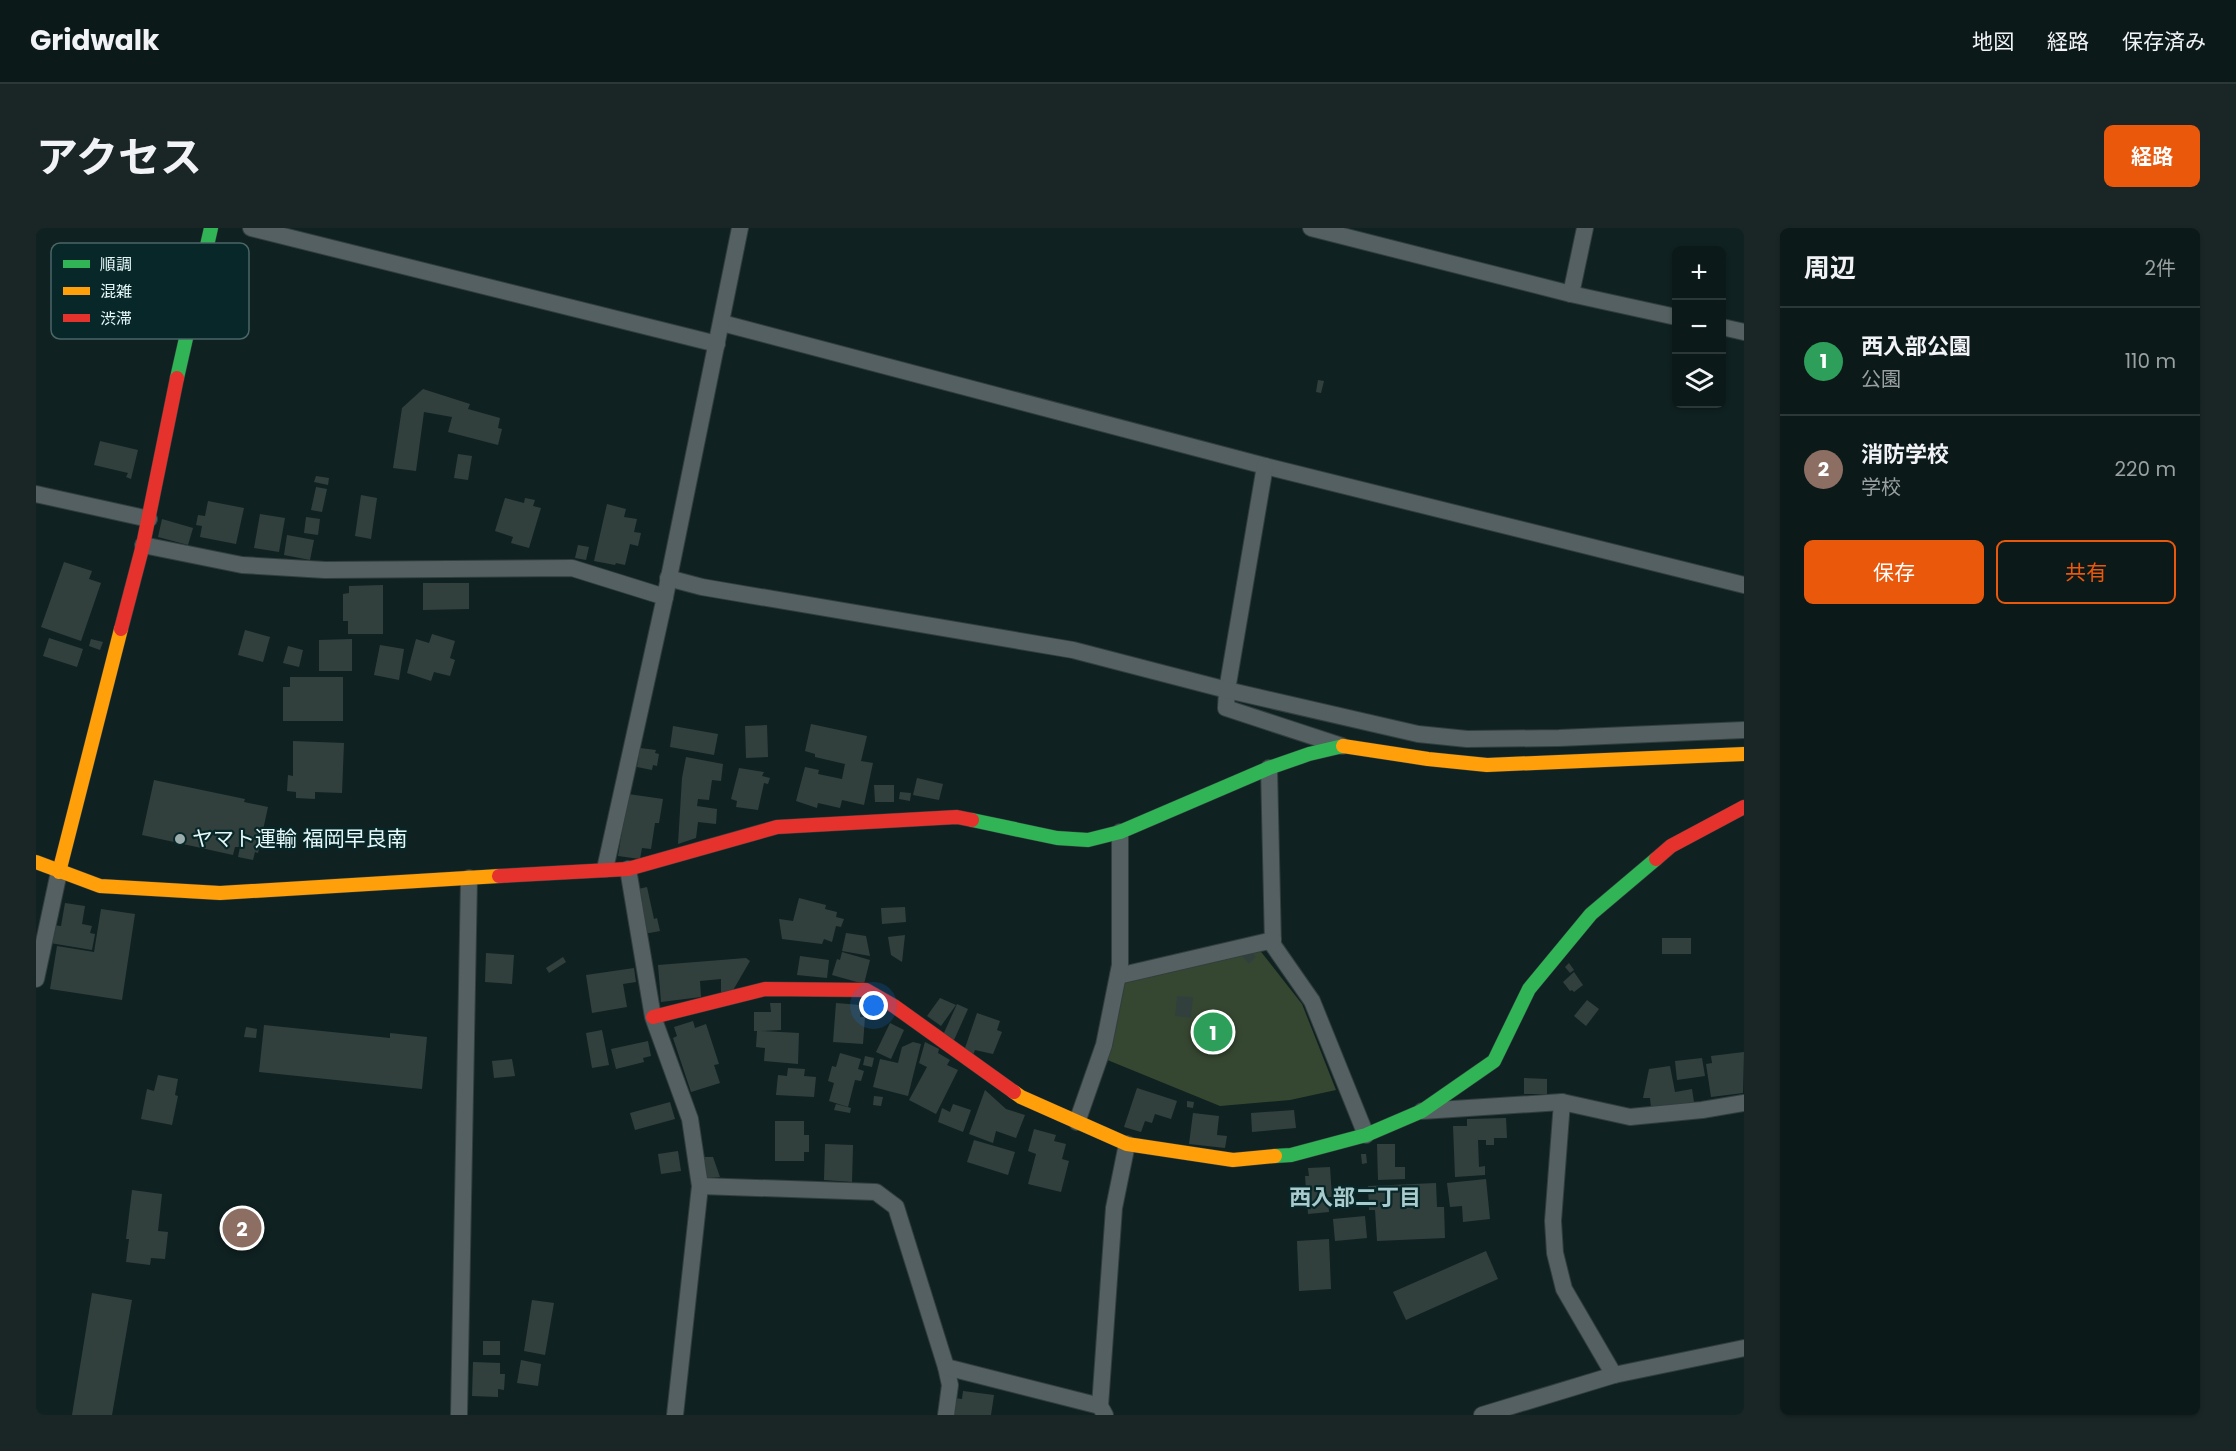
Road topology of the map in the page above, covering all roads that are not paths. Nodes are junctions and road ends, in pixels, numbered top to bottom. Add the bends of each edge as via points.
1 (211, 228) edge
2 (251, 228) edge
3 (740, 228) edge
4 (1311, 228) edge
5 (1585, 228) edge
6 (208, 243) edge
7 (1571, 294) junction
8 (1672, 316) edge
9 (722, 323) junction
10 (1726, 328) edge
11 (1744, 332) edge
12 (186, 339) edge
13 (717, 344) junction
14 (1265, 466) junction
15 (36, 494) edge
16 (148, 519) junction
17 (143, 545) junction
18 (668, 578) junction
19 (1744, 585) edge
20 (665, 597) junction
21 (1227, 690) junction
22 (1744, 730) edge
23 (1342, 746) junction
24 (1744, 754) edge
25 (1269, 768) junction
26 (1744, 807) edge
27 (1120, 832) junction
28 (36, 862) edge
29 (605, 869) junction
30 (628, 869) junction
31 (59, 872) junction
32 (469, 878) junction
33 (1273, 939) junction
34 (1118, 976) junction
35 (36, 979) edge
36 (653, 1017) junction
37 (1562, 1102) junction
38 (1744, 1103) edge
39 (1422, 1111) junction
40 (1077, 1122) junction
41 (1366, 1135) junction
42 (1127, 1144) junction
43 (700, 1186) junction
44 (1744, 1348) edge
45 (946, 1367) junction
46 (1614, 1375) junction
47 (1102, 1411) edge
48 (459, 1415) edge
49 (675, 1415) edge
50 (946, 1415) edge
51 (1482, 1415) edge

1 - 6 street
2 - 13 street
3 - 9 street
4 - 7 street
5 - 7 street
7 - 8 street
9 - 13 street
9 - 14 street
10 - 11 street
12 - 16 street
13 - 18 street
14 - 19 street
14 - 21 street
15 - 16 street
16 - 17 street
17 - 20 street via 242,565 325,570 572,568
17 - 31 street
18 - 20 street
18 - 21 street via 1073,650
20 - 29 street
21 - 22 street via 1418,734 1467,739
21 - 23 street via 1226,708
23 - 24 street via 1487,765
23 - 25 street
25 - 27 street
25 - 33 street
26 - 39 street via 1671,846 1591,914 1529,989 1494,1061
27 - 30 street via 1088,840 1057,838 957,817 777,827
27 - 34 street
28 - 31 street
29 - 30 street
29 - 32 street
30 - 36 street
31 - 32 street via 100,886 220,893
31 - 35 street
32 - 48 street
33 - 34 street
33 - 41 street via 1273,945 1312,1001
34 - 40 street via 1104,1045
36 - 40 street via 765,989 866,990 1021,1097
36 - 43 street via 690,1119
37 - 38 street via 1630,1117
37 - 39 street
37 - 46 street via 1553,1221 1555,1253 1564,1289
39 - 41 street
40 - 42 street
41 - 42 street via 1291,1155 1233,1160
42 - 47 street via 1114,1208
43 - 45 street via 876,1192 896,1208
43 - 49 street
44 - 46 street
45 - 47 street
45 - 50 street via 950,1385
46 - 51 street

